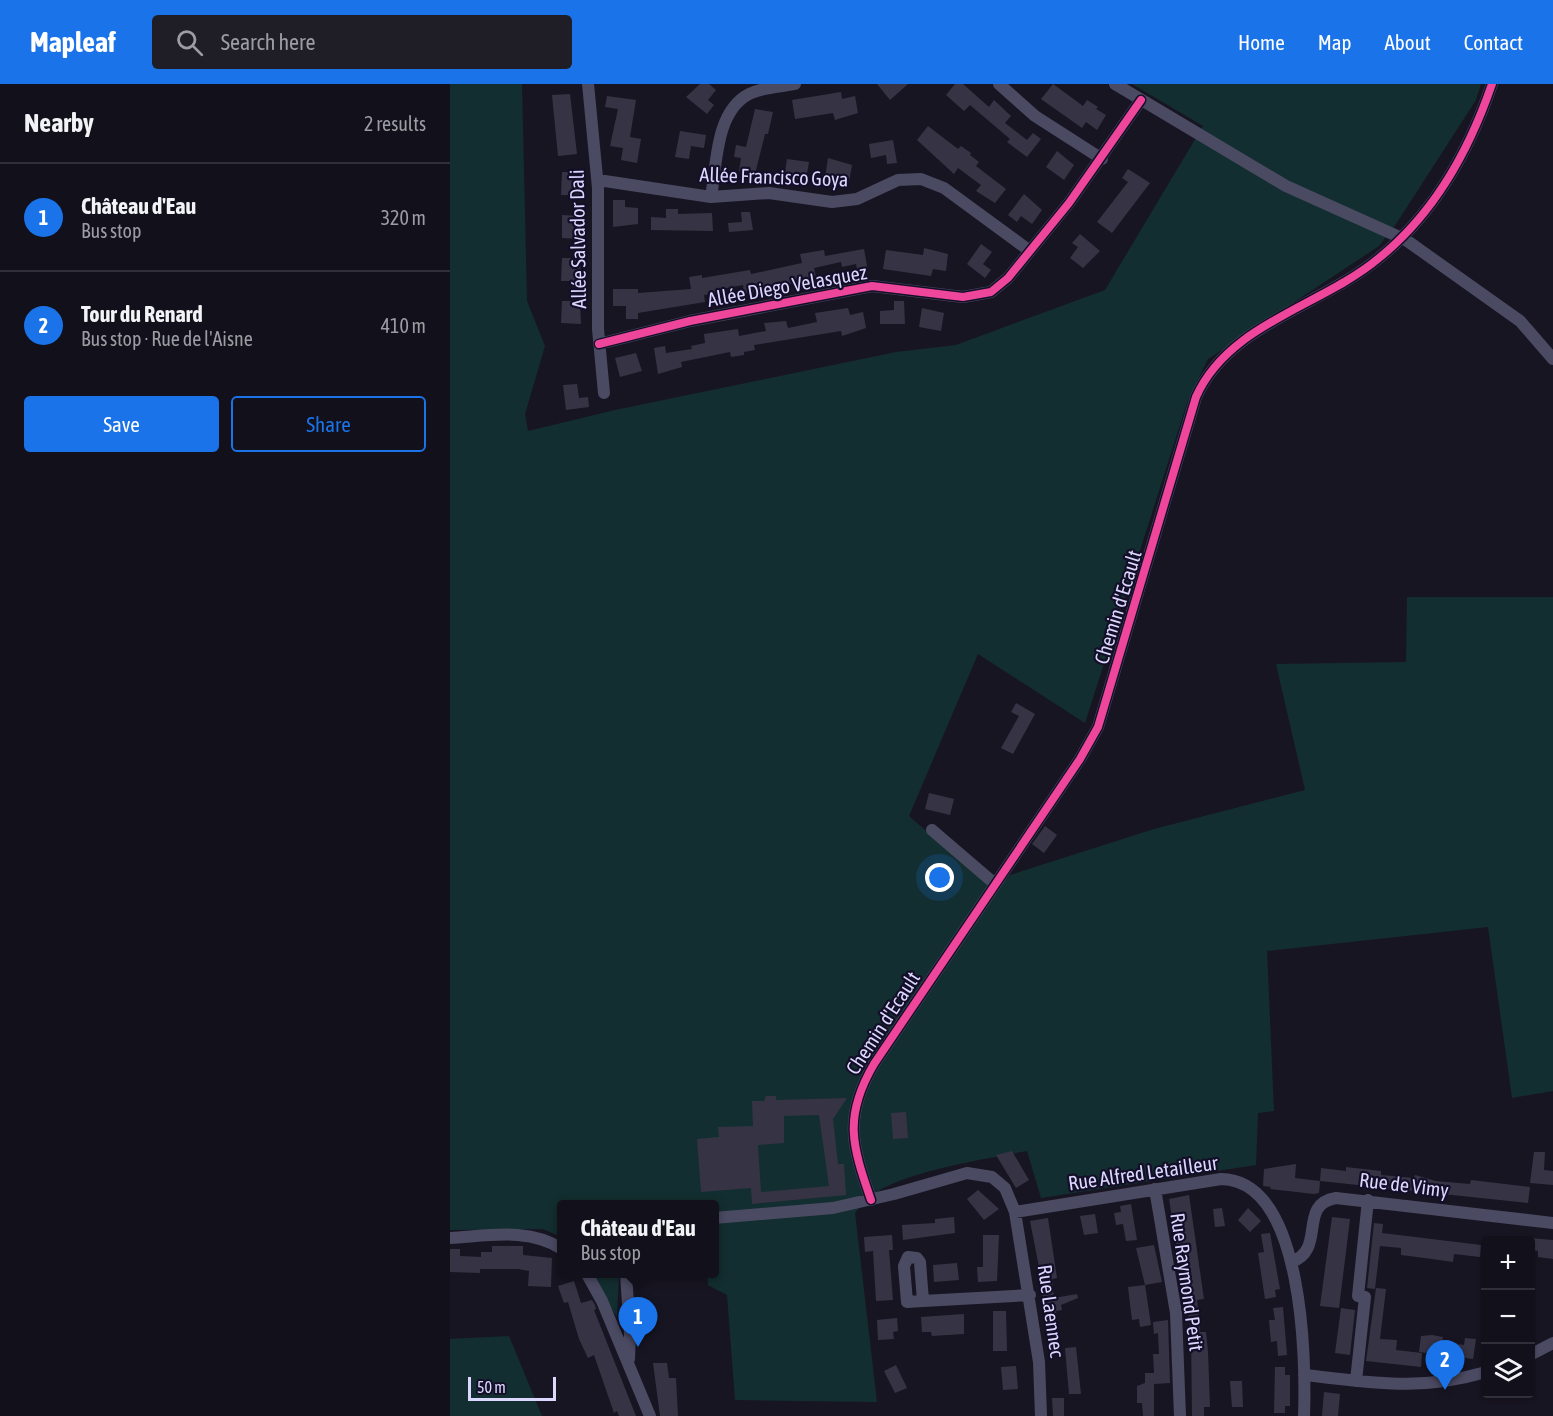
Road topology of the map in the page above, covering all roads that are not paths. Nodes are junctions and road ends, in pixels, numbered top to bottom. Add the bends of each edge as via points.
1 (588, 84) edge
2 (795, 84) edge
3 (999, 84) edge
4 (1115, 84) edge
5 (1492, 84) edge
6 (1141, 100) junction
7 (1102, 159) junction
8 (598, 180) junction
9 (711, 197) junction
10 (1400, 237) junction
11 (1030, 251) junction
12 (599, 344) junction
13 (1553, 359) edge
14 (604, 393) dead end
15 (932, 830) dead end
16 (995, 884) junction
17 (1155, 1190) junction
18 (871, 1200) junction
19 (1368, 1200) junction
20 (1016, 1212) junction
21 (719, 1218) edge
22 (1553, 1223) edge
23 (450, 1238) edge
24 (557, 1246) edge
25 (1291, 1262) junction
26 (589, 1278) edge
27 (626, 1278) edge
28 (1030, 1295) junction
29 (923, 1301) dead end
30 (1553, 1343) edge
31 (1535, 1352) edge
32 (628, 1363) junction
33 (1481, 1373) edge
34 (1304, 1375) junction
35 (1356, 1381) junction
36 (650, 1416) edge
37 (1041, 1416) edge
38 (1180, 1416) edge
39 (1304, 1416) edge

1 - 8 street, Allée Salvador Dali
2 - 9 street via 751,93 731,110 722,133
3 - 7 street via 1035,116
4 - 6 street
5 - 10 street, Chemin d'Ecault via 1455,169 1432,203
6 - 7 street, Allée Diego Velasquez
6 - 10 street via 1286,186
7 - 11 street, Allée Diego Velasquez
8 - 9 street, Allée Francisco Goya
8 - 12 street, Allée Salvador Dali
9 - 11 street, Allée Francisco Goya via 769,193 844,202 898,180 928,180
10 - 13 street via 1520,321
10 - 16 street, Chemin d'Ecault via 1374,263 1244,341 1208,375 1194,406 1103,714 1086,750
11 - 12 street, Allée Diego Velasquez via 1000,285 981,296 872,286 690,321
12 - 14 street, Allée Salvador Dali
15 - 16 street
16 - 18 street, Chemin d'Ecault via 858,1094 854,1139
17 - 20 street, Rue Alfred Letailleur
17 - 25 street, Rue Alfred Letailleur via 1221,1179 1236,1182 1253,1192 1273,1214
17 - 38 street, Rue Raymond Petit via 1176,1313
18 - 20 street, Rue Laennec via 973,1172 1001,1184
18 - 21 street, Rue Laennec via 824,1209
19 - 22 street, Rue de Vimy
19 - 25 street, Rue de Vimy via 1336,1198 1322,1203 1314,1217 1309,1250
19 - 35 street via 1358,1296 1365,1297
20 - 28 street, Rue Laennec
23 - 24 street via 525,1235
25 - 34 street, Rue Alfred Letailleur
26 - 32 street
27 - 32 street
28 - 29 street
28 - 37 street, Rue Laennec
30 - 31 street
32 - 36 street
33 - 35 street via 1416,1386
34 - 35 street
34 - 39 street, Rue Alfred Letailleur

